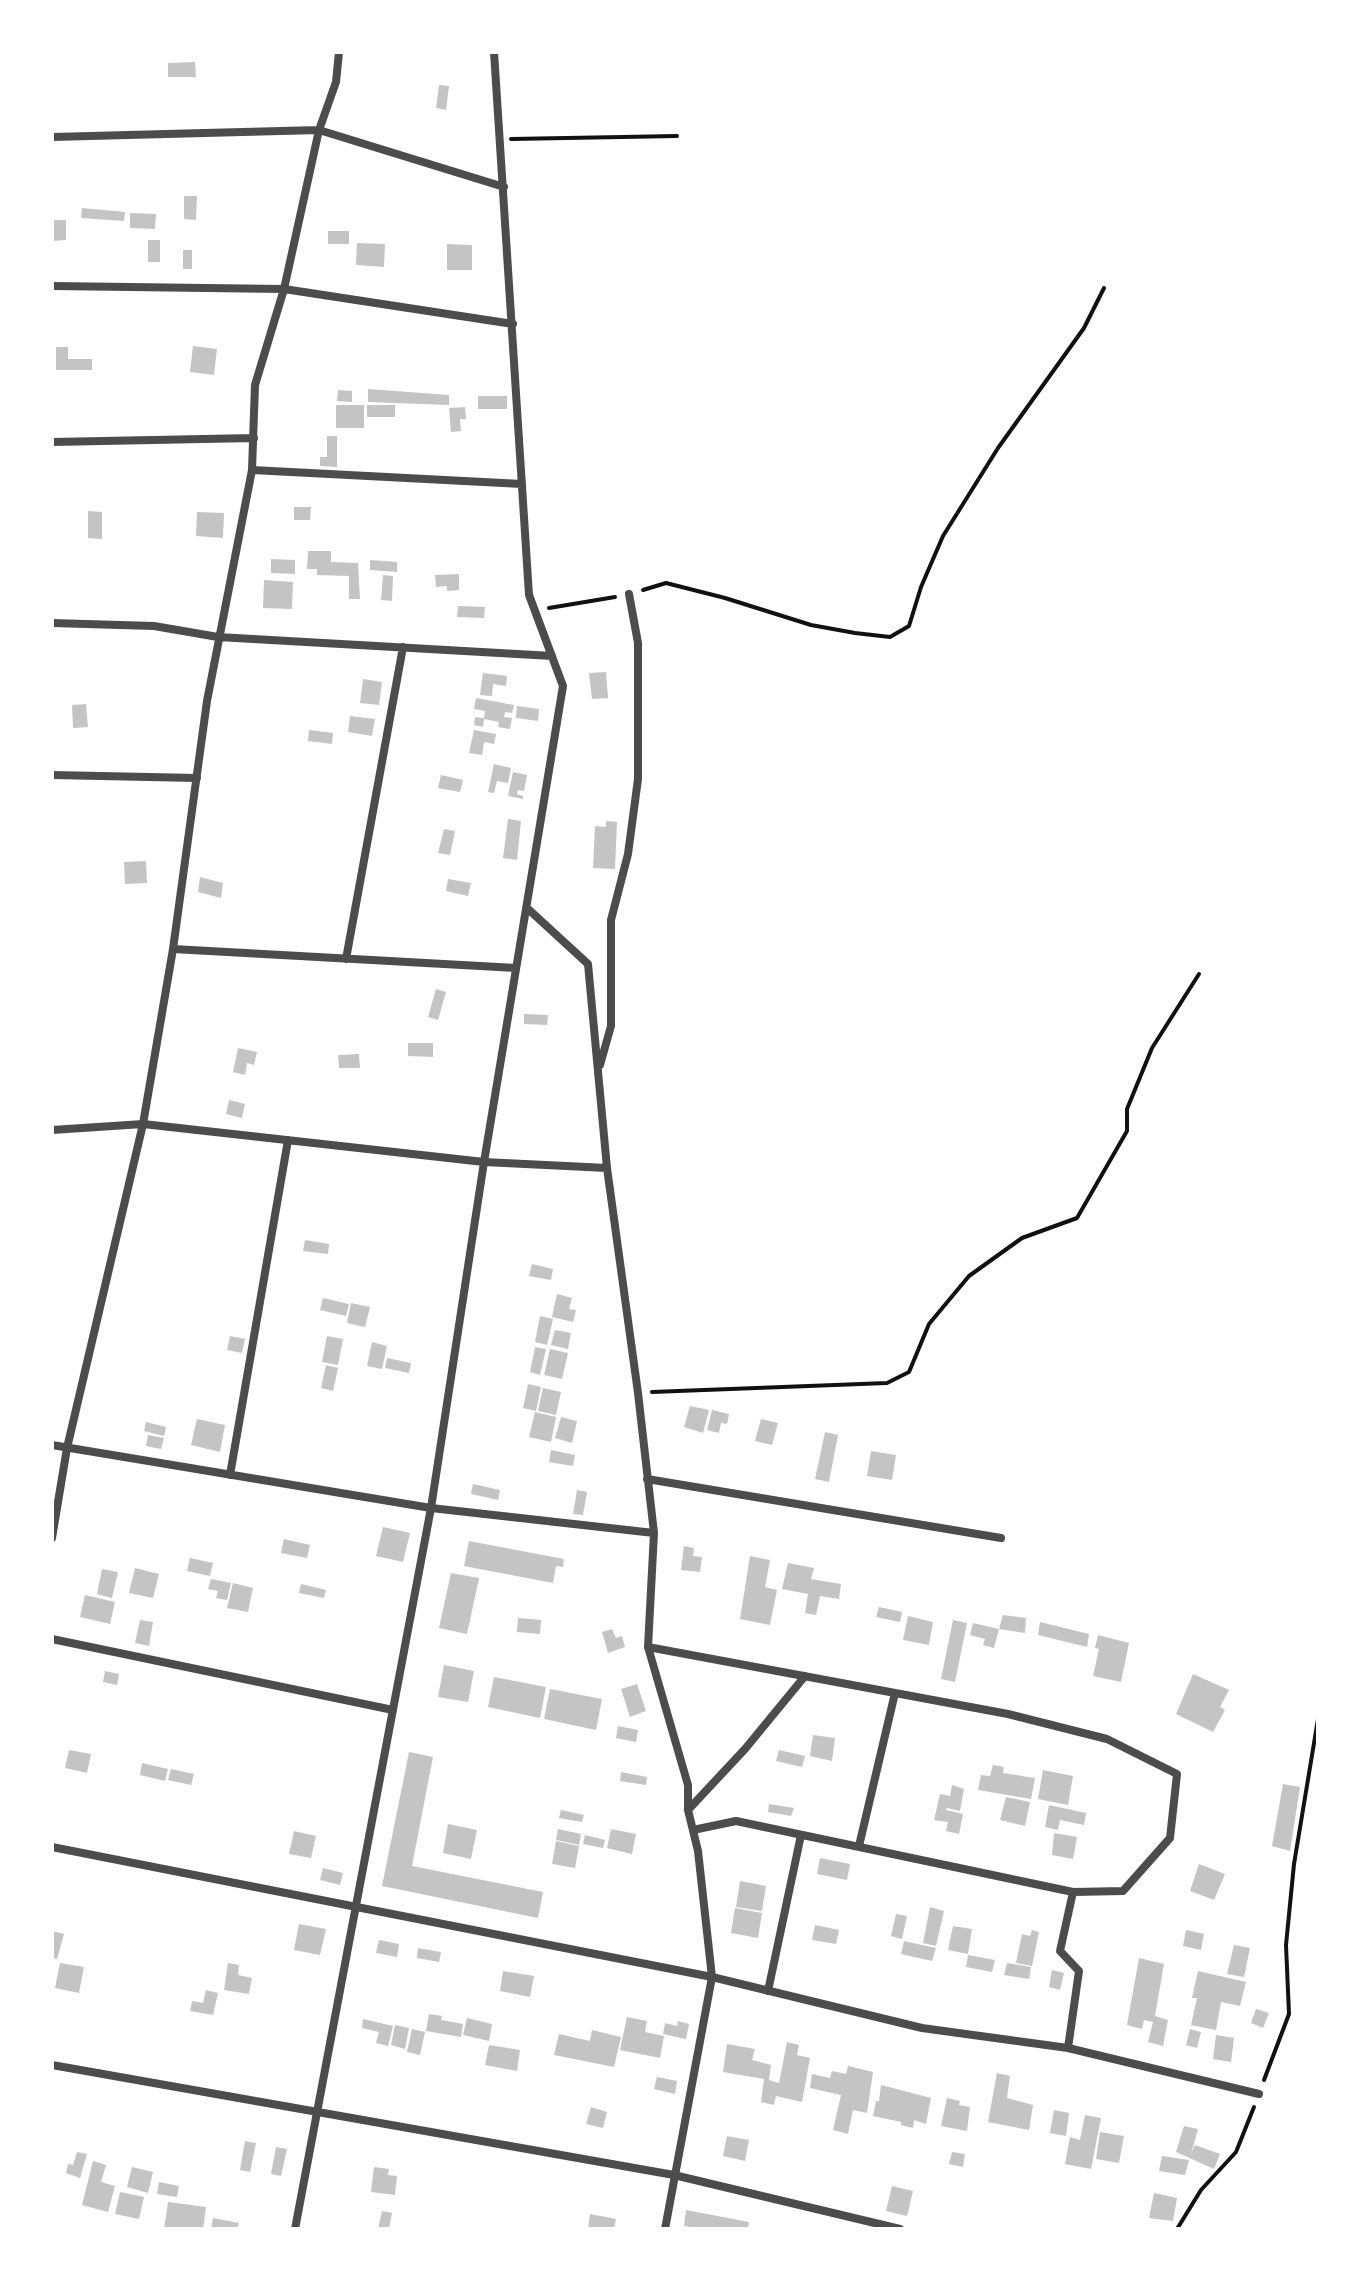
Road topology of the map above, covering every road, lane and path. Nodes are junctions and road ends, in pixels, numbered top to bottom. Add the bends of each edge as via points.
1 (339, 52) edge
2 (494, 52) edge
3 (319, 130) junction
4 (677, 136) dead end
5 (52, 137) edge
6 (501, 139) junction
7 (504, 187) junction
8 (52, 286) edge
9 (1104, 288) dead end
10 (284, 289) junction
11 (513, 324) junction
12 (254, 438) junction
13 (52, 442) edge
14 (252, 470) junction
15 (522, 484) junction
16 (629, 594) junction
17 (535, 610) junction
18 (52, 623) edge
19 (218, 637) junction
20 (403, 647) junction
21 (552, 656) junction
22 (52, 775) edge
23 (197, 778) junction
24 (527, 908) junction
25 (173, 949) junction
26 (346, 959) junction
27 (516, 968) junction
28 (1199, 974) dead end
29 (598, 1072) junction
30 (143, 1124) junction
31 (52, 1130) edge
32 (288, 1140) junction
33 (484, 1162) junction
34 (607, 1168) junction
35 (638, 1393) junction
36 (52, 1445) edge
37 (67, 1448) junction
38 (230, 1475) junction
39 (647, 1479) junction
40 (431, 1508) junction
41 (654, 1533) junction
42 (52, 1538) edge
43 (1001, 1538) dead end
44 (52, 1639) edge
45 (648, 1647) junction
46 (805, 1676) junction
47 (895, 1693) junction
48 (393, 1710) junction
49 (1318, 1719) edge
50 (688, 1810) junction
51 (693, 1830) junction
52 (801, 1835) junction
53 (859, 1846) junction
54 (52, 1847) edge
55 (1073, 1892) junction
56 (355, 1907) junction
57 (712, 1977) junction
58 (768, 1991) junction
59 (1068, 2048) junction
60 (52, 2065) edge
61 (1259, 2094) junction
62 (317, 2111) junction
63 (674, 2175) junction
64 (295, 2229) edge
65 (665, 2229) edge
66 (900, 2229) edge
67 (1177, 2229) edge

1 - 3 street via 336,82
2 - 6 street
3 - 5 street
3 - 7 street
3 - 10 street
4 - 6 path
6 - 7 street
7 - 11 street
8 - 10 street
9 - 16 path via 1084,328 943,536 909,626 890,637 855,633 666,583
10 - 11 street
10 - 12 street via 255,385
11 - 15 street
12 - 13 street
12 - 14 street
14 - 15 street
14 - 19 street
15 - 17 street via 529,595
16 - 17 path
16 - 29 street via 638,643 638,779 628,854 611,920 611,1026
17 - 21 street
18 - 19 street via 154,626
19 - 20 street
19 - 23 street
20 - 21 street
20 - 26 street
21 - 24 street via 563,686
22 - 23 street
23 - 25 street
24 - 27 street
24 - 29 street via 588,964
25 - 26 street
25 - 30 street
26 - 27 street
27 - 33 street
28 - 35 path via 1152,1048 1127,1109 1127,1131 1077,1218 1022,1238 969,1276 929,1324 909,1372 887,1383
29 - 34 street
30 - 31 street
30 - 32 street
30 - 37 street
32 - 33 street
32 - 38 street
33 - 34 street
33 - 40 street
34 - 35 street
35 - 39 street
36 - 37 street
37 - 38 street
37 - 42 street
38 - 40 street
39 - 41 street
39 - 43 street
40 - 41 street
40 - 48 street
41 - 45 street
44 - 48 street
45 - 46 street
45 - 50 street via 688,1785
46 - 47 street
46 - 50 street
47 - 53 street
47 - 55 street via 1107,1739 1177,1774 1170,1838 1156,1854 1123,1891
48 - 56 street
49 - 61 path via 1288,1918 1289,2014
50 - 51 street
51 - 52 street via 736,1821
51 - 57 street
52 - 53 street
52 - 58 street
53 - 55 street
54 - 56 street
55 - 59 street via 1060,1951 1079,1971
56 - 57 street
56 - 62 street
57 - 58 street
57 - 63 street
58 - 59 street via 922,2028
59 - 61 street
60 - 62 street
61 - 67 path via 1236,2152 1201,2190
62 - 63 street
62 - 64 street
63 - 65 street
63 - 66 street

